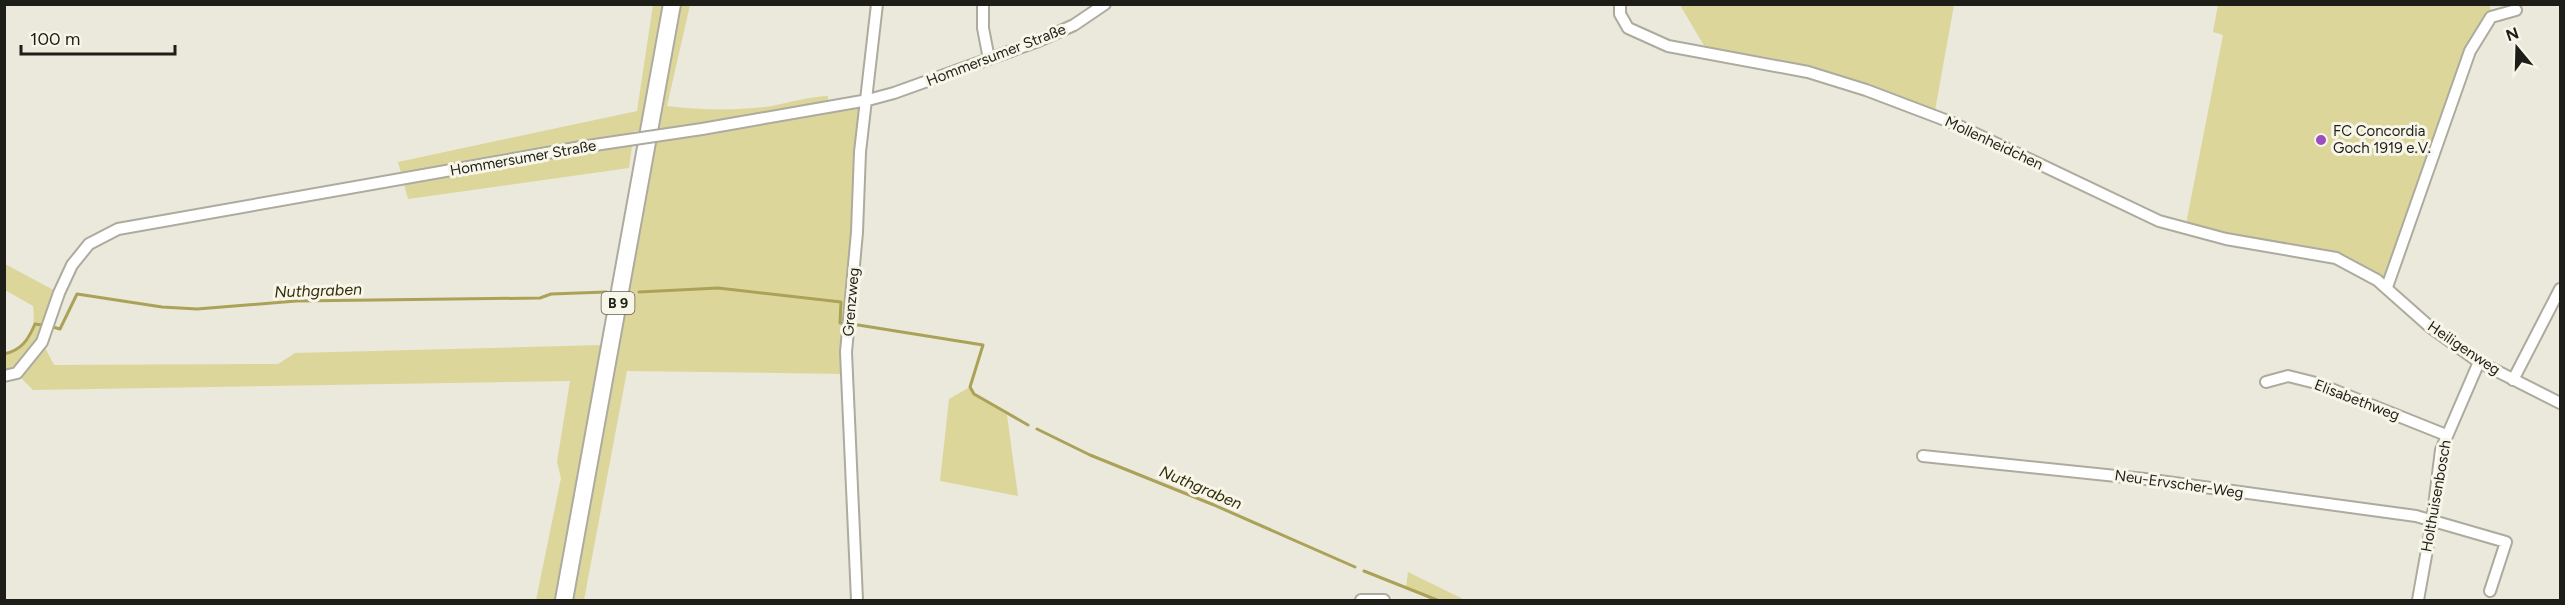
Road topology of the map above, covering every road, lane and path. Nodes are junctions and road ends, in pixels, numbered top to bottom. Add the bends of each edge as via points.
1 (672, 4) edge
2 (877, 4) edge
3 (983, 4) edge
4 (1105, 4) edge
5 (1620, 4) edge
6 (2516, 10) dead end
7 (989, 59) junction
8 (868, 100) junction
9 (2378, 280) joint
10 (2387, 287) junction
11 (2560, 289) edge
12 (2479, 362) junction
13 (4, 375) edge
14 (2513, 380) junction
15 (2266, 382) dead end
16 (2560, 403) edge
17 (2446, 435) junction
18 (1923, 456) dead end
19 (2432, 522) junction
20 (2490, 591) dead end
21 (564, 600) edge
22 (857, 600) edge
23 (1362, 600) edge
24 (1384, 600) edge
25 (2418, 600) edge

1 - 21 main road, B 9
2 - 8 street, Grenzweg
3 - 7 street
4 - 7 street, Hommersumer Straße via 1074,25
5 - 9 street, Mollenheidchen via 1620,14 1628,28 1668,46 1808,72 1866,90 1953,123 2159,221 2226,239 2336,258
6 - 10 street via 2491,17 2470,51
7 - 8 street, Hommersumer Straße
8 - 13 street, Hommersumer Straße, bridge via 118,229 89,244 72,265 42,342 17,374
8 - 22 street, Grenzweg via 860,152 846,352
9 - 10 street, Heiligenweg
10 - 12 street, Heiligenweg via 2430,327
11 - 14 street
12 - 14 street, Heiligenweg
12 - 17 street, Holthuisenbosch
14 - 16 street, Heiligenweg
15 - 17 street, Elisabethweg via 2288,376 2316,383
17 - 19 street, Holthuisenbosch
18 - 19 street, Neu-Ervscher-Weg via 2145,479 2416,516
19 - 20 street, Neu-Ervscher-Weg via 2506,542
19 - 25 street, Holthuisenbosch
23 - 24 street

